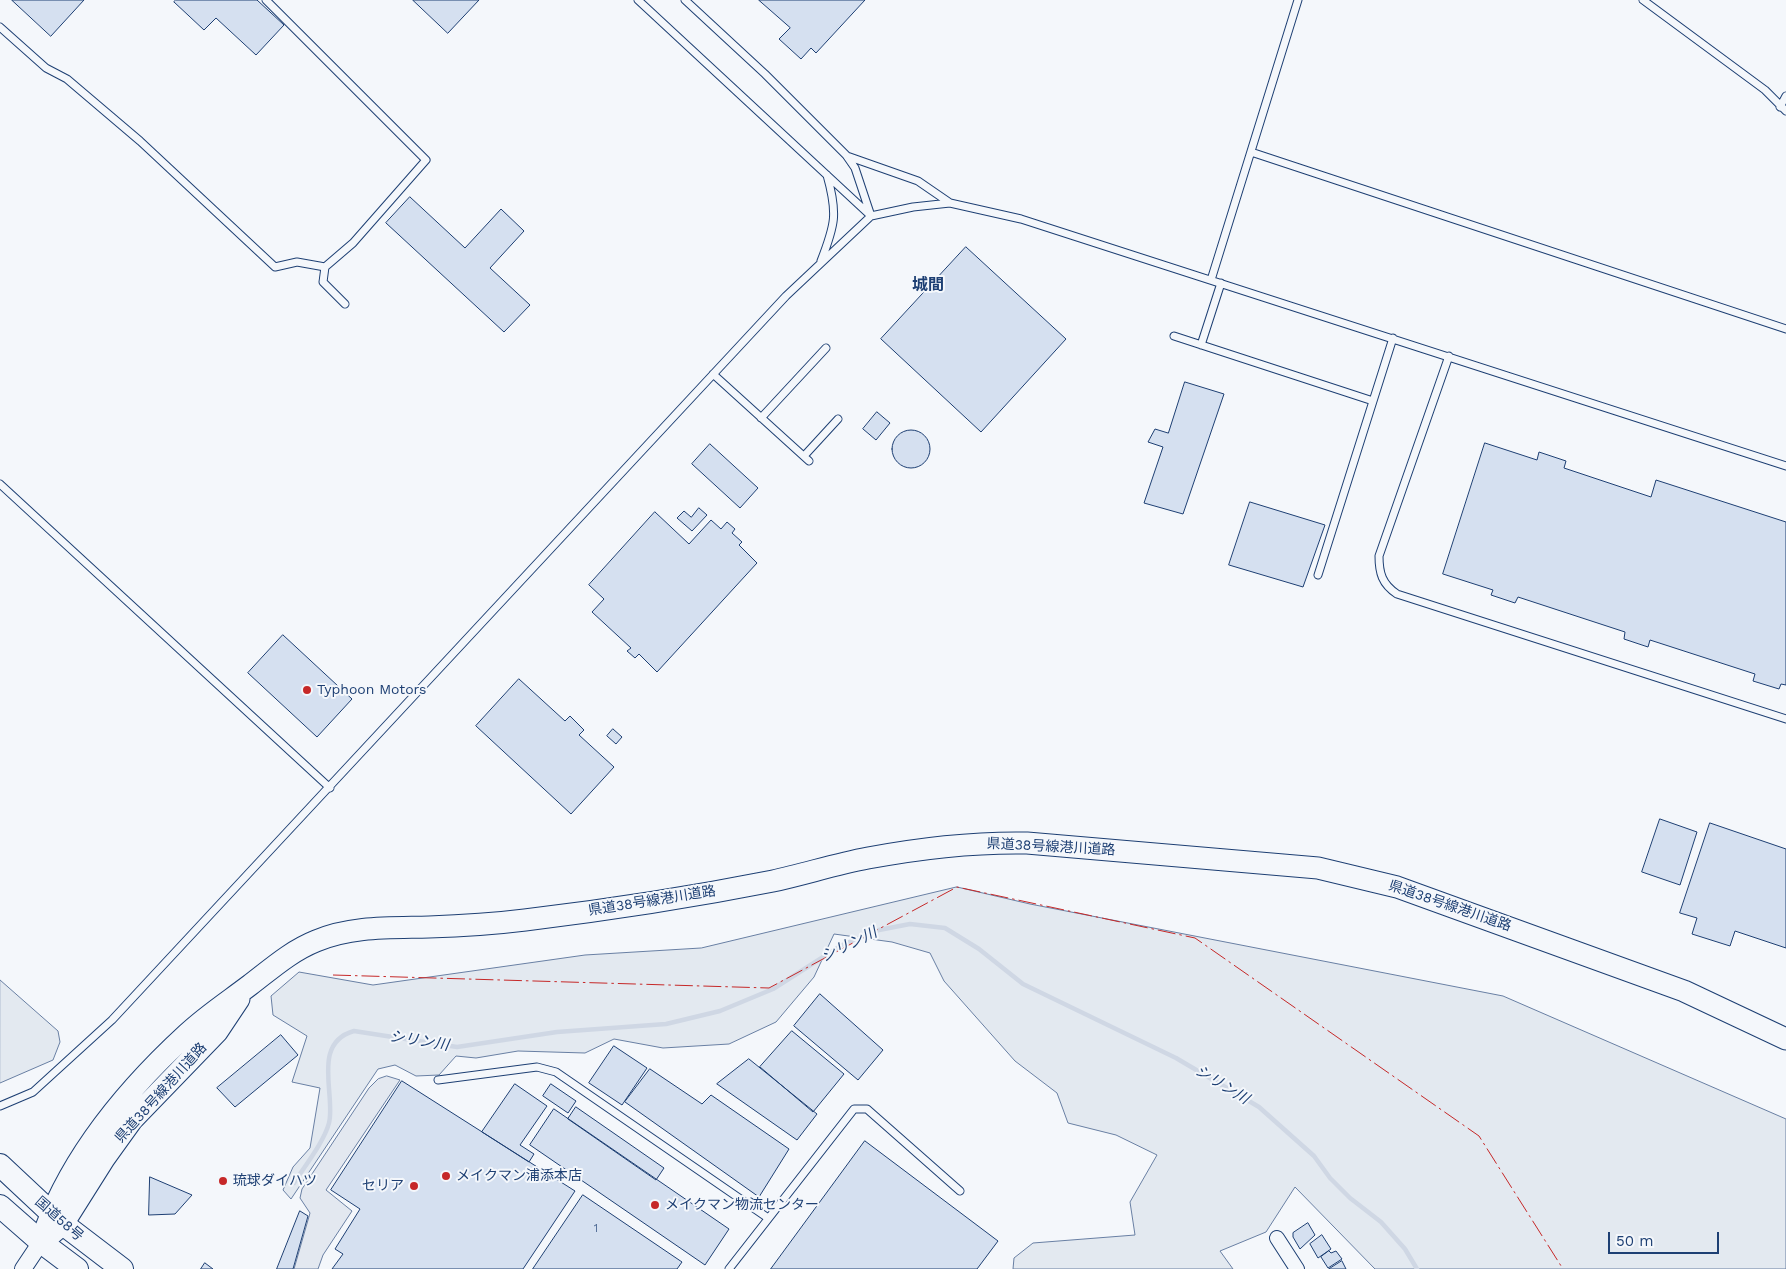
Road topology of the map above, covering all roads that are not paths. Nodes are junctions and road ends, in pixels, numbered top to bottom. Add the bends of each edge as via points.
1 (266, 0) edge
2 (638, 0) edge
3 (685, 0) edge
4 (1298, 0) edge
5 (1643, 0) edge
6 (0, 27) edge
7 (1786, 96) edge
8 (1783, 109) edge
9 (1251, 152) junction
10 (846, 155) junction
11 (827, 175) junction
12 (950, 203) junction
13 (871, 216) junction
14 (820, 264) junction
15 (325, 267) junction
16 (1211, 280) junction
17 (1221, 283) junction
18 (345, 304) dead end
19 (1786, 329) edge
20 (1174, 336) dead end
21 (1393, 338) junction
22 (1201, 345) junction
23 (826, 348) dead end
24 (1449, 356) junction
25 (713, 374) junction
26 (1373, 401) junction
27 (761, 418) junction
28 (838, 418) dead end
29 (1786, 466) edge
30 (0, 484) edge
31 (1318, 575) dead end
32 (1786, 719) edge
33 (330, 788) junction
34 (1786, 1039) edge
35 (438, 1080) dead end
36 (0, 1106) edge
37 (0, 1165) edge
38 (960, 1191) dead end
39 (0, 1206) edge
40 (768, 1218) junction
41 (56, 1219) junction
42 (1277, 1238) dead end
43 (41, 1242) junction
44 (23, 1269) edge
45 (77, 1269) edge
46 (122, 1269) edge
47 (729, 1269) edge
48 (1297, 1269) edge

1 - 15 lane via 426,160 352,243
2 - 11 lane
3 - 10 lane
4 - 9 lane
5 - 8 lane via 1764,90
6 - 15 lane via 46,68 67,79 140,141 275,267 297,262
7 - 8 lane
9 - 16 lane
9 - 19 lane
10 - 12 lane via 918,181
10 - 13 lane via 855,168
11 - 13 lane
11 - 14 lane via 834,203 834,224
12 - 13 lane
12 - 16 lane via 1021,219
13 - 14 lane
14 - 25 lane
15 - 18 lane via 322,282
16 - 17 lane
17 - 21 lane
17 - 22 lane
20 - 22 lane
21 - 24 lane
21 - 26 lane
22 - 26 lane
23 - 27 lane
24 - 29 lane
24 - 32 lane via 1379,556 1381,578 1387,588 1397,594
25 - 27 lane
25 - 33 lane
26 - 31 lane
27 - 28 lane via 807,459
30 - 33 lane
33 - 36 lane via 112,1020 34,1092
34 - 41 main road, 県道38号線港川道路 via 1684,991 1397,887 1318,868 1027,843 941,846 866,858 773,881 525,920 351,930 331,935 301,948 248,987 217,1032 132,1120
35 - 40 lane via 537,1067 556,1072
37 - 41 highway, 国道58号
38 - 40 lane via 867,1109 854,1109
39 - 43 highway, 国道58号
40 - 47 lane
41 - 43 main road, 県道38号線港川道路
41 - 46 highway, 国道58号
42 - 48 street
43 - 44 street
43 - 45 highway, 国道58号

